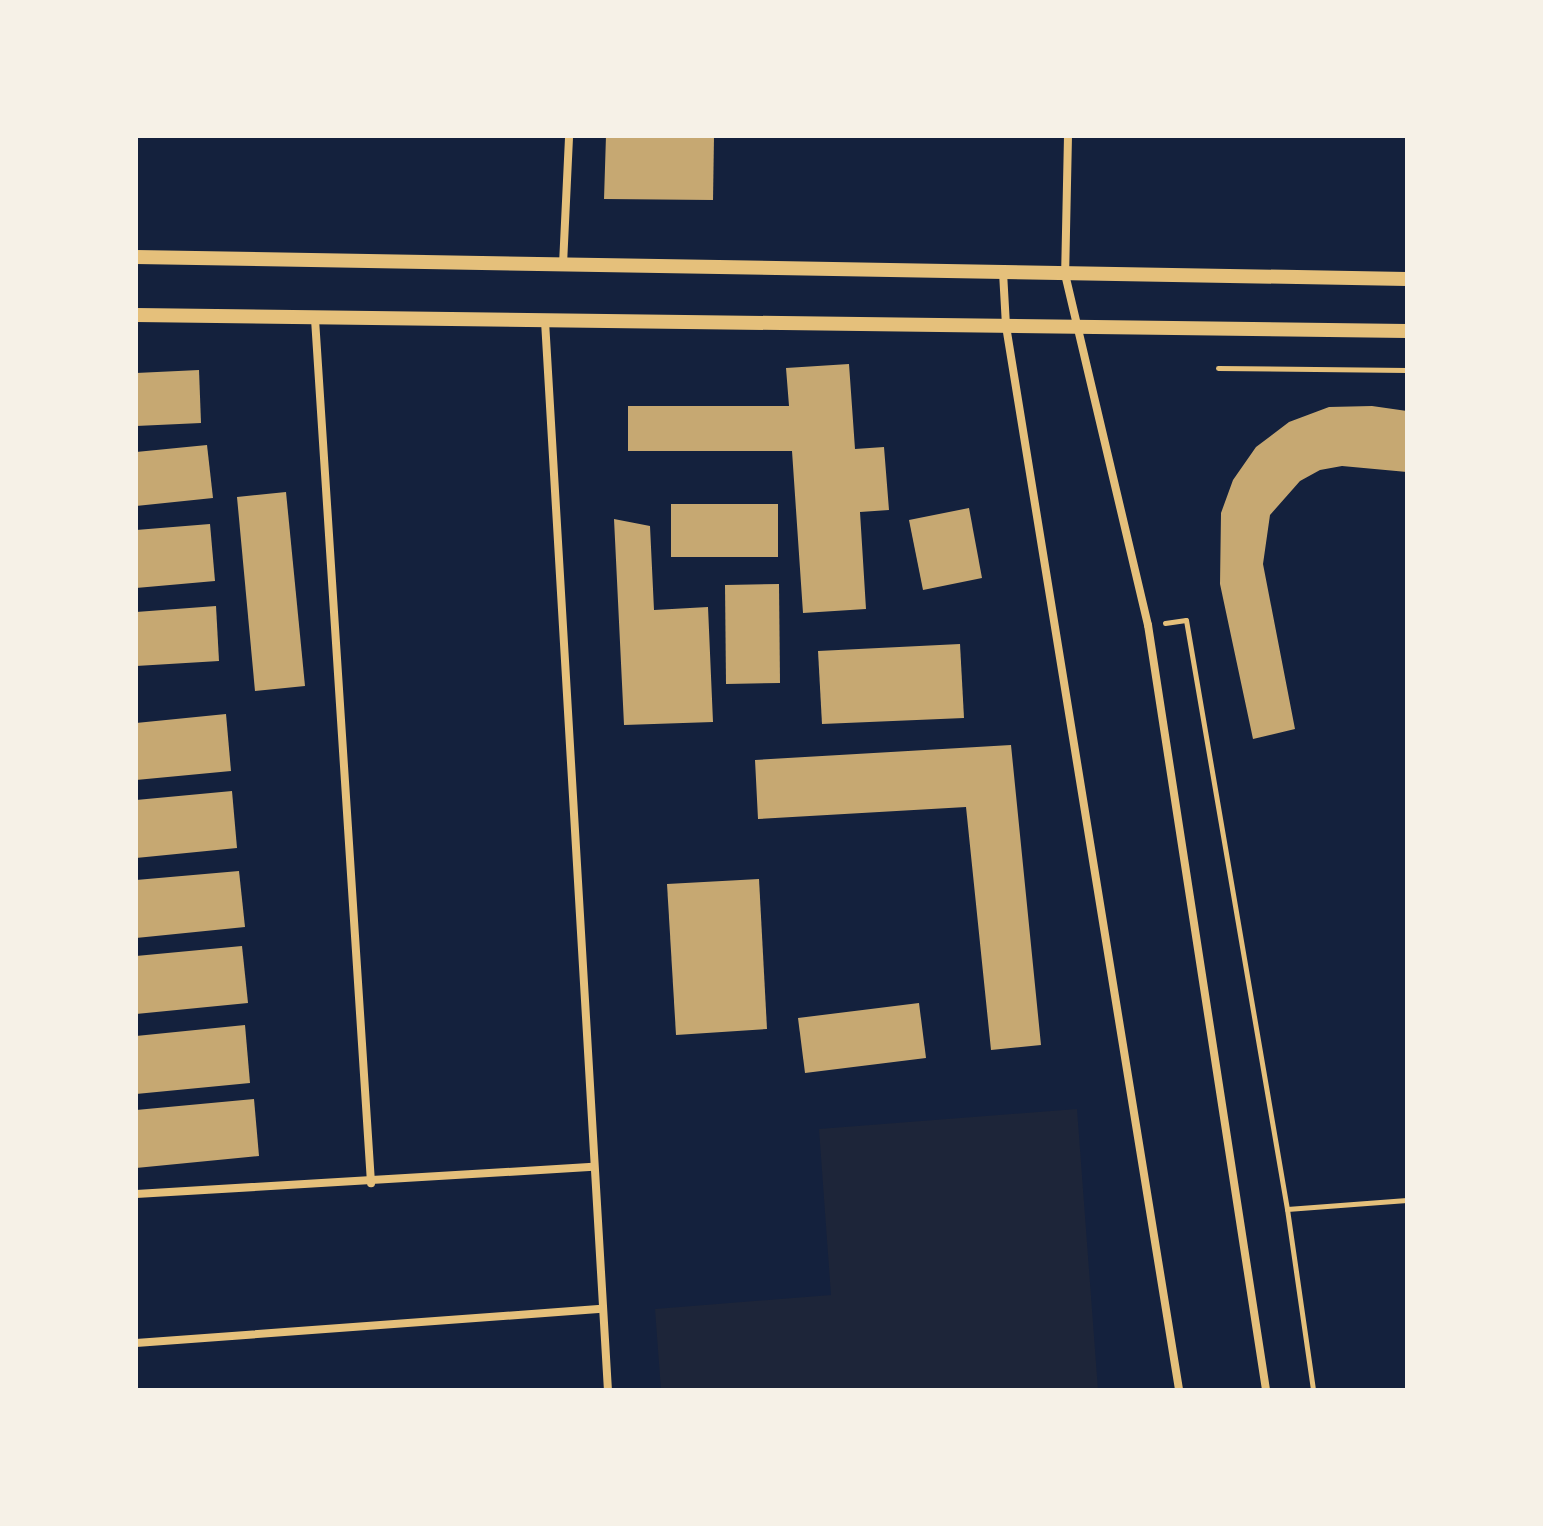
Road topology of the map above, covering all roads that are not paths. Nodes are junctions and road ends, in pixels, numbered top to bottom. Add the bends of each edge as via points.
1 (569, 136) edge
2 (1068, 136) edge
3 (136, 257) edge
4 (563, 265) junction
5 (1003, 272) junction
6 (1065, 274) junction
7 (1407, 279) edge
8 (136, 315) edge
9 (315, 319) junction
10 (545, 321) junction
11 (1006, 326) junction
12 (1081, 327) junction
13 (1407, 331) edge
14 (593, 1167) junction
15 (371, 1183) junction
16 (136, 1194) edge
17 (602, 1309) junction
18 (136, 1343) edge
19 (608, 1390) edge
20 (1179, 1390) edge
21 (1266, 1390) edge

1 - 4 street
2 - 6 street
3 - 4 street
4 - 5 street
5 - 6 street
5 - 11 street
6 - 7 street
6 - 12 street
8 - 9 street
9 - 10 street
9 - 15 street
10 - 11 street
10 - 14 street
11 - 12 street
11 - 20 street
12 - 13 street
12 - 21 street via 1148,625
14 - 15 street
14 - 17 street
15 - 16 street
17 - 18 street
17 - 19 street

